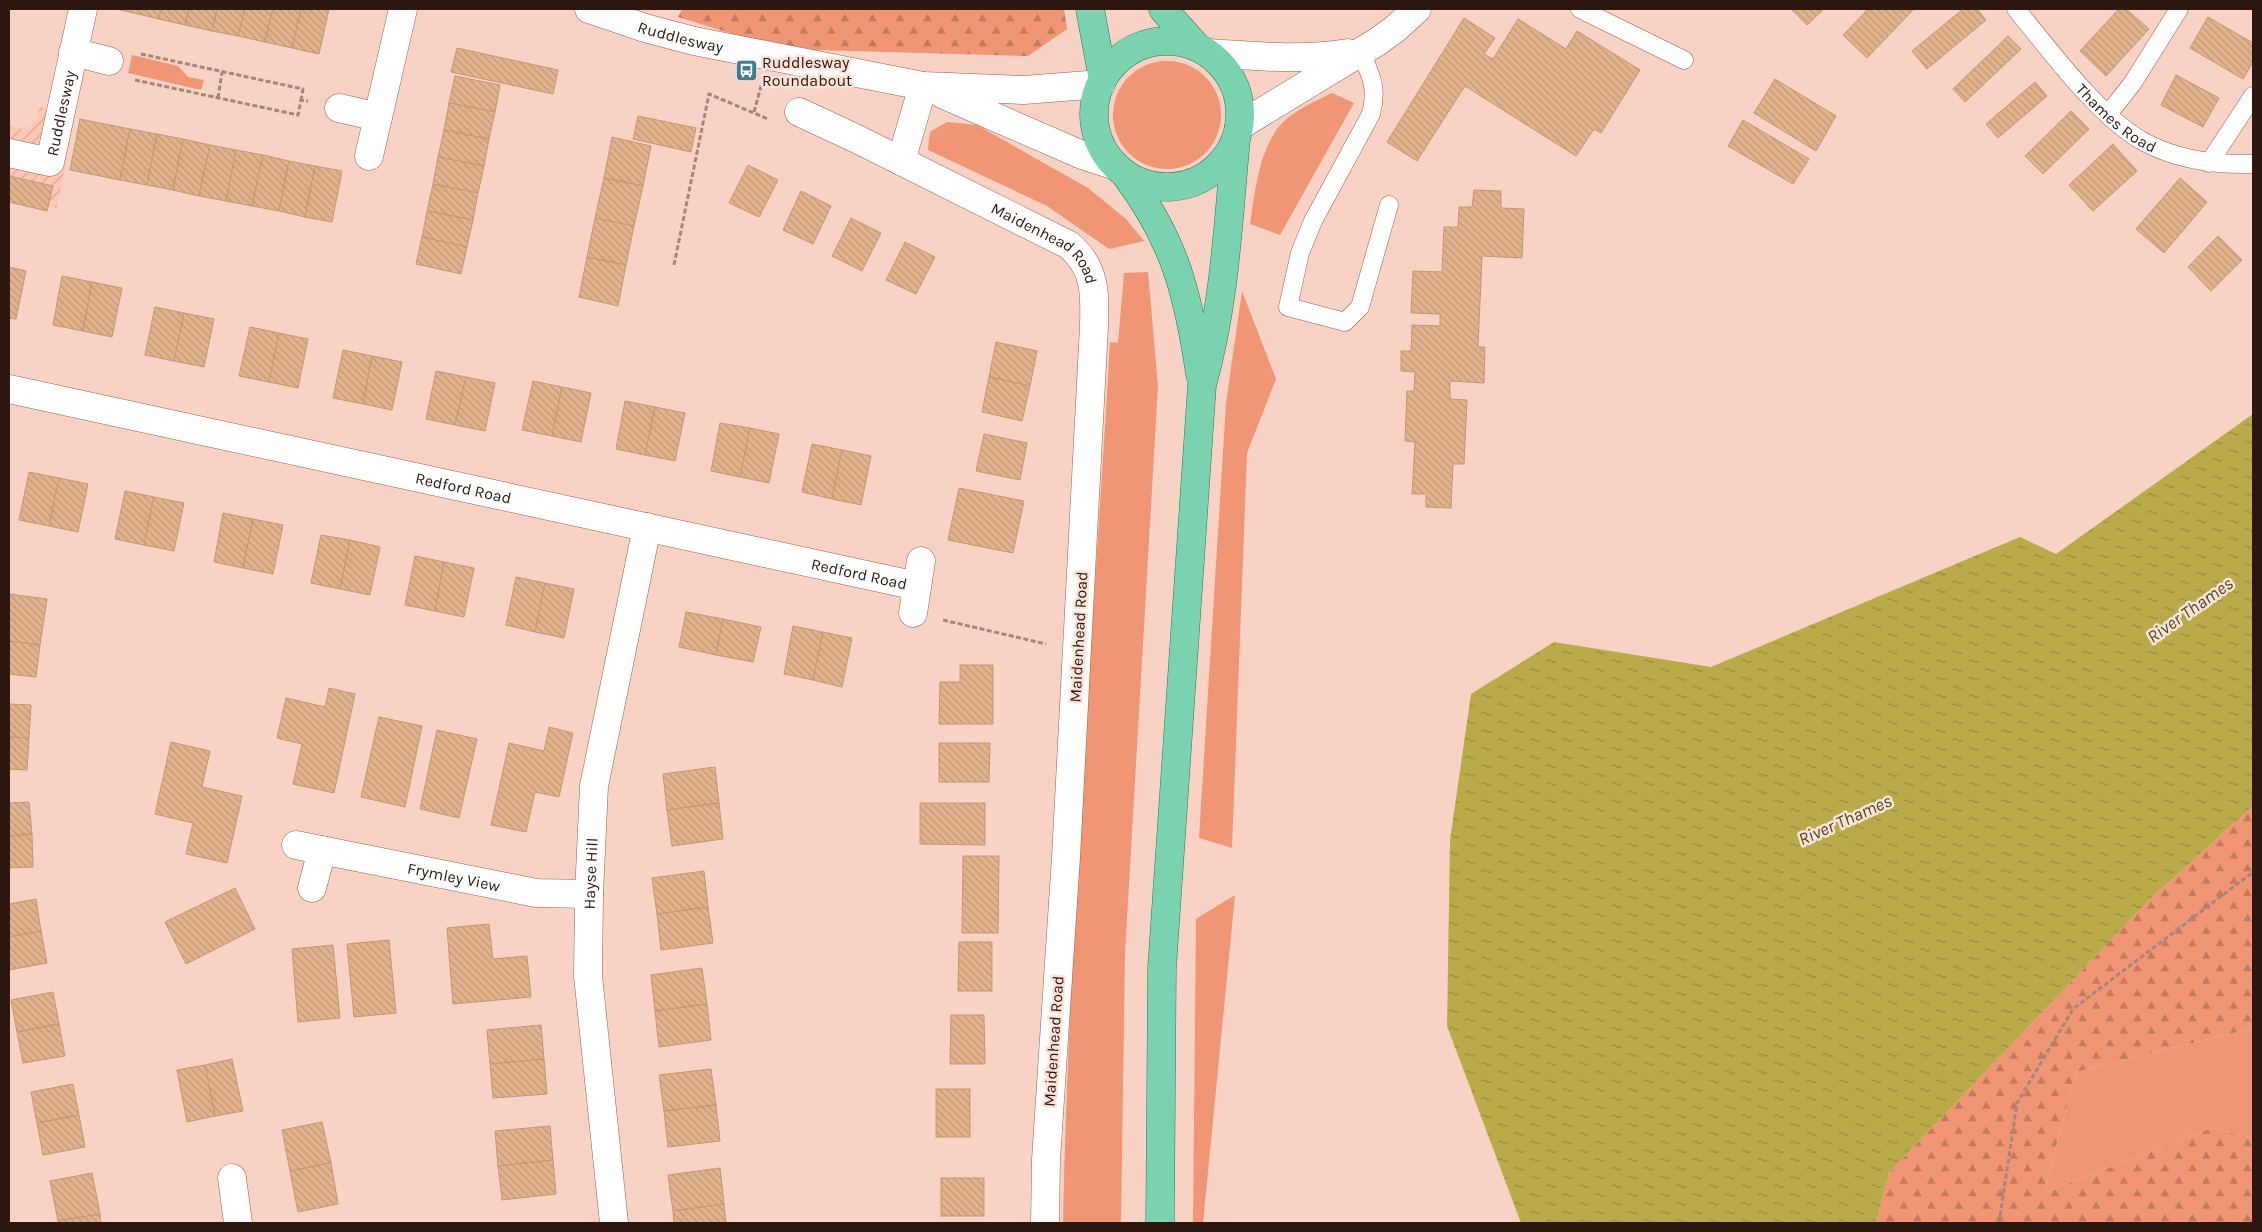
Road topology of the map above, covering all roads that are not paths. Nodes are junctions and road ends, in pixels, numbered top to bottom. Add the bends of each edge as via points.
1 (83, 9) edge
2 (403, 9) edge
3 (589, 9) edge
4 (1090, 9) edge
5 (1163, 9) edge
6 (1417, 9) edge
7 (1580, 9) edge
8 (2016, 9) edge
9 (2179, 9) edge
10 (1202, 49) junction
11 (73, 52) junction
12 (1360, 52) junction
13 (1684, 60) dead end
14 (117, 63) road end
15 (1102, 82) junction
16 (922, 86) junction
17 (2253, 96) edge
18 (339, 108) road end
19 (799, 112) road end
20 (2108, 114) junction
21 (378, 117) junction
22 (1237, 133) junction
23 (9, 153) edge
24 (369, 156) dead end
25 (901, 161) junction
26 (2209, 163) junction
27 (2253, 164) edge
28 (1120, 170) junction
29 (1389, 205) dead end
30 (1202, 386) junction
31 (9, 390) edge
32 (647, 527) junction
33 (913, 613) road end
34 (312, 888) dead end
35 (589, 894) junction
36 (232, 1178) dead end
37 (238, 1223) edge
38 (614, 1223) edge
39 (1045, 1223) edge
40 (1160, 1223) edge

1 - 11 street, Ruddlesway
2 - 21 street
3 - 16 street, Ruddlesway via 694,41
4 - 15 main road
5 - 10 main road
6 - 12 street via 1395,29
7 - 13 lane
8 - 20 lane, Thames Road
9 - 20 lane via 2145,65
10 - 12 street via 1288,58
10 - 15 main road via 1169,40 1146,44 1125,54 1108,70
10 - 22 main road via 1219,62 1234,85 1240,111
11 - 14 street, Ruddlesway
11 - 23 street, Ruddlesway via 50,162
12 - 22 street
12 - 29 lane via 1374,84 1376,99 1372,114 1313,221 1300,253 1288,307 1345,322 1360,307
15 - 16 street, Ruddlesway via 1024,90
15 - 28 main road via 1095,104 1095,126 1103,148
16 - 25 street
16 - 28 street, Ruddlesway
17 - 26 lane
18 - 21 street
19 - 25 street, Maidenhead Road
20 - 26 lane, Thames Road via 2145,143
21 - 24 street
22 - 28 main road via 1221,164 1210,174 1187,184 1161,187 1136,180
22 - 30 main road via 1222,296
25 - 39 street, Maidenhead Road via 1069,245 1081,255 1090,271 1094,312 1078,651 1046,1160
26 - 27 lane, Thames Road
28 - 30 main road via 1158,222 1178,269 1192,321
30 - 40 main road via 1162,968
31 - 32 street, Redford Road
32 - 33 street, Redford Road via 919,574
32 - 35 street, Hayse Hill via 594,786
34 - 35 street, Frymley View via 309,848 536,893
35 - 38 street, Hayse Hill via 588,976
36 - 37 street

